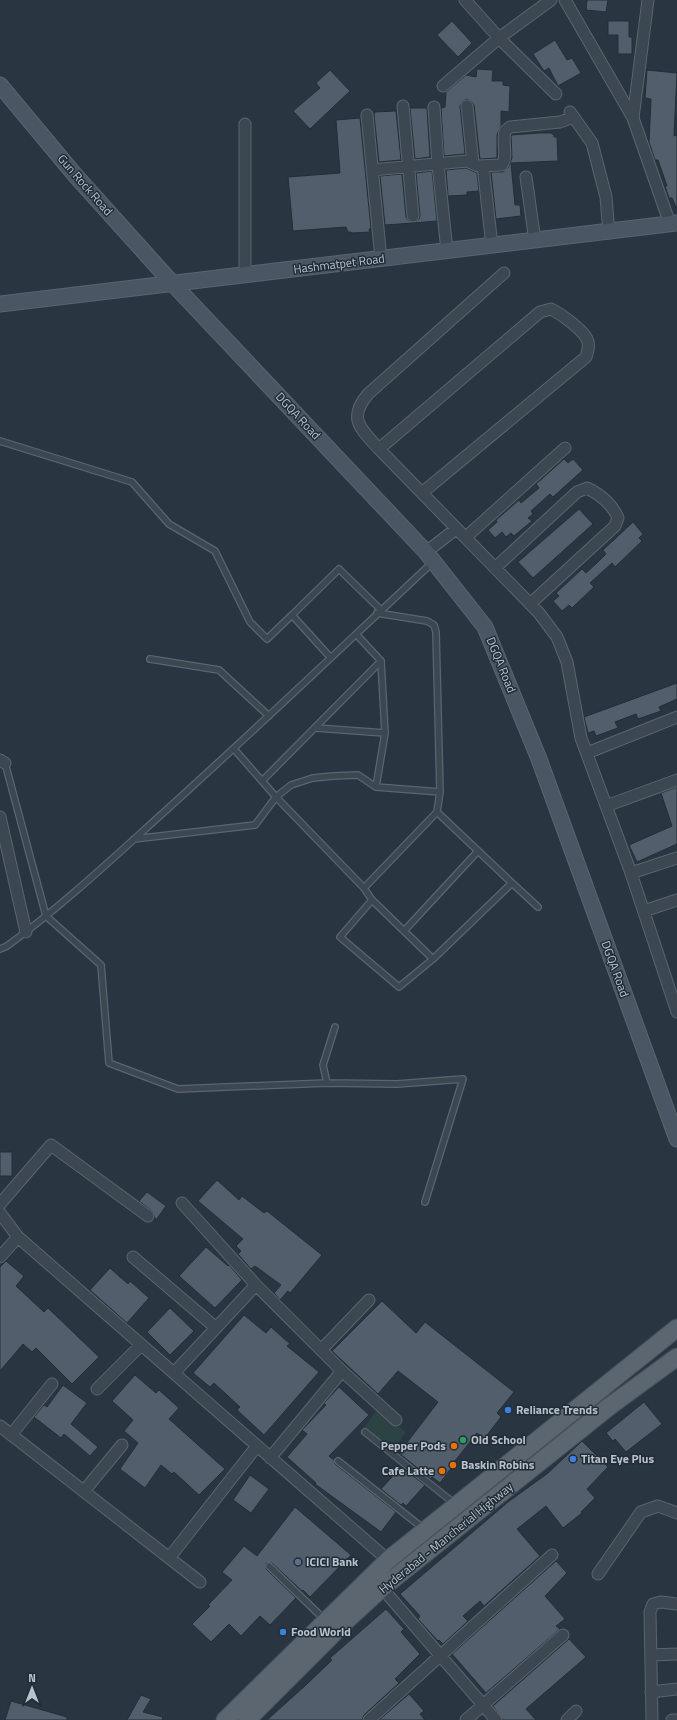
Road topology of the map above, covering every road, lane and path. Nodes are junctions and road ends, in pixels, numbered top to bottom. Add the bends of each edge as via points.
1 (465, 0) edge
2 (551, 0) edge
3 (565, 0) edge
4 (648, 0) edge
5 (499, 38) junction
6 (0, 85) edge
7 (443, 86) dead end
8 (556, 94) dead end
9 (404, 106) dead end
10 (467, 106) dead end
11 (434, 107) dead end
12 (367, 115) dead end
13 (633, 118) junction
14 (245, 124) dead end
15 (478, 164) junction
16 (438, 165) junction
17 (409, 167) junction
18 (372, 170) junction
19 (526, 177) dead end
20 (413, 216) dead end
21 (674, 224) edge
22 (609, 233) junction
23 (535, 241) junction
24 (492, 246) junction
25 (448, 251) junction
26 (380, 259) junction
27 (504, 273) dead end
28 (245, 275) junction
29 (173, 284) junction
30 (0, 304) edge
31 (0, 441) edge
32 (565, 448) dead end
33 (379, 449) junction
34 (422, 492) junction
35 (456, 529) junction
36 (466, 537) junction
37 (430, 557) junction
38 (496, 567) junction
39 (530, 604) junction
40 (379, 611) junction
41 (292, 615) junction
42 (356, 634) junction
43 (330, 657) junction
44 (150, 659) dead end
45 (381, 661) junction
46 (269, 716) junction
47 (677, 717) edge
48 (316, 728) junction
49 (385, 733) junction
50 (234, 749) junction
51 (587, 753) junction
52 (3, 761) edge
53 (677, 780) edge
54 (262, 781) junction
55 (376, 787) junction
56 (440, 792) junction
57 (276, 798) junction
58 (606, 806) junction
59 (437, 812) junction
60 (0, 817) edge
61 (133, 840) junction
62 (478, 851) junction
63 (677, 858) edge
64 (631, 873) junction
65 (512, 884) junction
66 (364, 888) junction
67 (372, 900) junction
68 (677, 900) edge
69 (538, 907) dead end
70 (644, 911) junction
71 (46, 916) junction
72 (404, 931) junction
73 (26, 932) junction
74 (0, 949) edge
75 (433, 959) junction
76 (673, 985) edge
77 (677, 1012) edge
78 (335, 1028) dead end
79 (327, 1083) junction
80 (674, 1121) edge
81 (677, 1139) edge
82 (425, 1202) dead end
83 (182, 1203) dead end
84 (0, 1204) edge
85 (0, 1213) edge
86 (148, 1216) dead end
87 (18, 1236) junction
88 (0, 1257) edge
89 (133, 1258) dead end
90 (256, 1284) junction
91 (369, 1300) dead end
92 (215, 1327) junction
93 (677, 1328) edge
94 (141, 1345) junction
95 (322, 1349) junction
96 (677, 1357) edge
97 (342, 1371) junction
98 (174, 1373) junction
99 (52, 1384) dead end
100 (97, 1389) dead end
101 (396, 1420) dead end
102 (0, 1426) edge
103 (365, 1432) dead end
104 (12, 1435) junction
105 (122, 1445) dead end
106 (257, 1446) junction
107 (270, 1458) junction
108 (338, 1461) dead end
109 (84, 1492) junction
110 (457, 1506) junction
111 (677, 1513) edge
112 (426, 1530) junction
113 (552, 1555) dead end
114 (169, 1558) junction
115 (388, 1560) junction
116 (269, 1566) dead end
117 (598, 1574) dead end
118 (200, 1582) dead end
119 (382, 1588) junction
120 (677, 1604) edge
121 (326, 1621) junction
122 (563, 1635) dead end
123 (677, 1654) edge
124 (441, 1655) junction
125 (651, 1655) junction
126 (677, 1689) edge
127 (651, 1692) junction
128 (483, 1705) junction
129 (576, 1711) dead end
130 (225, 1720) edge
131 (247, 1720) edge
132 (369, 1720) edge
133 (466, 1720) edge
134 (496, 1720) edge
135 (567, 1720) edge
136 (652, 1720) edge
137 (672, 1720) edge
138 (677, 1720) edge

1 - 5 street
2 - 5 street
3 - 13 street
4 - 13 street
5 - 7 street
5 - 8 street
6 - 29 main road, Gun Rock Road via 75,175
9 - 17 street
10 - 15 street
11 - 16 street
12 - 18 street
13 - 21 street
14 - 28 street
15 - 16 street via 467,161
15 - 22 street via 504,163 503,138 505,131 510,127 560,122 572,114 592,143 606,197
15 - 24 street
16 - 17 street
16 - 25 street
17 - 18 street
17 - 20 street
18 - 26 street
19 - 23 street
21 - 22 main road, Hashmatpet Road
22 - 23 main road, Hashmatpet Road
23 - 24 main road, Hashmatpet Road
24 - 25 main road, Hashmatpet Road
25 - 26 main road, Hashmatpet Road
26 - 28 main road, Hashmatpet Road
27 - 33 street via 360,403 356,413 357,422
28 - 29 main road, Hashmatpet Road
29 - 30 main road, Hashmatpet Road
29 - 37 main road, DGQA Road
31 - 41 lane via 132,482 168,524 215,551 250,622 267,639
32 - 36 street
33 - 34 street
33 - 34 street via 540,312 551,309 564,316 587,339 589,348 586,357
34 - 35 street
35 - 36 street
35 - 37 street
36 - 38 street
37 - 40 lane
37 - 80 main road, DGQA Road via 485,627 539,759
38 - 39 street
38 - 39 street via 577,492 587,488 597,493 615,511 618,518 615,526
39 - 51 street via 557,637 567,662 578,725
40 - 41 lane via 339,569
40 - 42 lane
40 - 56 lane via 427,620 434,625
41 - 43 lane
42 - 43 lane
42 - 45 lane
43 - 46 lane
44 - 46 lane via 219,670
45 - 48 lane
45 - 49 lane
46 - 50 lane
47 - 51 street
48 - 49 lane
48 - 54 lane
49 - 55 lane
50 - 54 lane
50 - 61 lane
51 - 58 street
52 - 71 lane
53 - 58 street
54 - 57 lane
55 - 56 lane
55 - 57 lane via 358,776 313,778 291,785
56 - 59 lane
57 - 61 lane via 255,825
57 - 66 lane
58 - 64 street
59 - 62 lane
59 - 66 lane
60 - 73 street
61 - 71 lane
62 - 65 lane
62 - 72 lane
63 - 64 street
64 - 70 street
65 - 69 lane
65 - 75 lane
66 - 67 lane
67 - 72 lane
67 - 75 lane via 340,937 399,987
68 - 70 street
70 - 76 street
71 - 73 lane
71 - 79 lane via 101,965 109,1062 178,1088
72 - 75 lane
73 - 74 lane
76 - 77 street
78 - 79 lane via 323,1065
79 - 82 lane via 397,1084 463,1079
80 - 81 main road, DGQA Road
83 - 90 street
84 - 86 street via 51,1145
85 - 87 street
87 - 88 street
87 - 94 street
89 - 92 street
90 - 92 street
90 - 95 street
91 - 95 street
92 - 98 street
93 - 110 main road, Hyderabad - Mancherial Highway
94 - 98 street
94 - 100 street
95 - 97 street
96 - 119 main road, Hyderabad - Mancherial Highway via 610,1406
97 - 101 street
97 - 107 street
98 - 106 street
99 - 104 street
102 - 104 street
103 - 110 lane
104 - 109 street
105 - 109 street
106 - 107 street
106 - 114 street
107 - 115 street
108 - 112 lane
109 - 114 street
110 - 112 main road, Hyderabad - Mancherial Highway
111 - 117 street via 658,1506 642,1512
112 - 115 main road, Hyderabad - Mancherial Highway
113 - 124 street
114 - 118 street
115 - 121 main road, Hyderabad - Mancherial Highway
116 - 121 lane
119 - 124 street
119 - 131 main road, Hyderabad - Mancherial Highway
120 - 125 street via 653,1604 650,1612
121 - 130 main road, Hyderabad - Mancherial Highway
122 - 128 street
123 - 125 street
124 - 128 street
124 - 132 street
125 - 127 street
126 - 127 street
127 - 136 street
128 - 133 street
128 - 134 street
129 - 135 street
137 - 138 street

